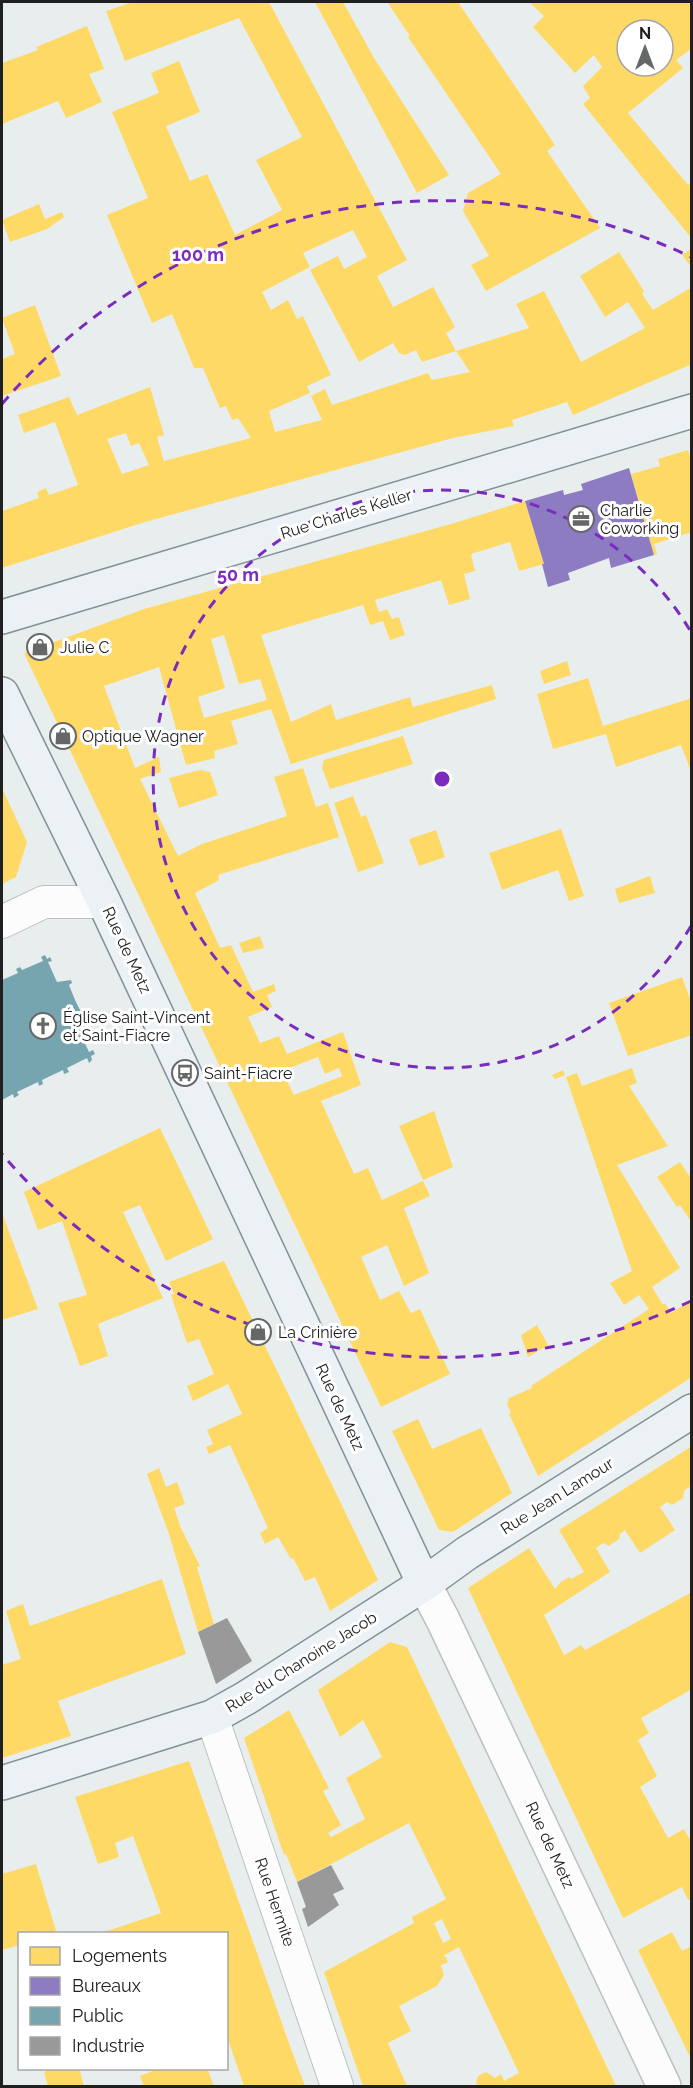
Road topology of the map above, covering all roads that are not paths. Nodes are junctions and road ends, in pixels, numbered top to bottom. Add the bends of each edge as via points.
1 (692, 411) edge
2 (2, 617) edge
3 (2, 694) edge
4 (104, 902) junction
5 (2, 922) edge
6 (692, 1411) edge
7 (424, 1584) junction
8 (212, 1717) junction
9 (2, 1783) edge
10 (338, 2086) edge
11 (664, 2086) edge

1 - 2 main road, Rue Charles Keller
3 - 4 main road, Rue de Metz
4 - 5 street via 44,902
4 - 7 main road, Rue de Metz
6 - 7 main road, Rue Jean Lamour
7 - 8 main road, Rue du Chanoine Jacob
7 - 11 street, Rue de Metz
8 - 9 main road, Rue du Chanoine Jacob
8 - 10 street, Rue Hermite

